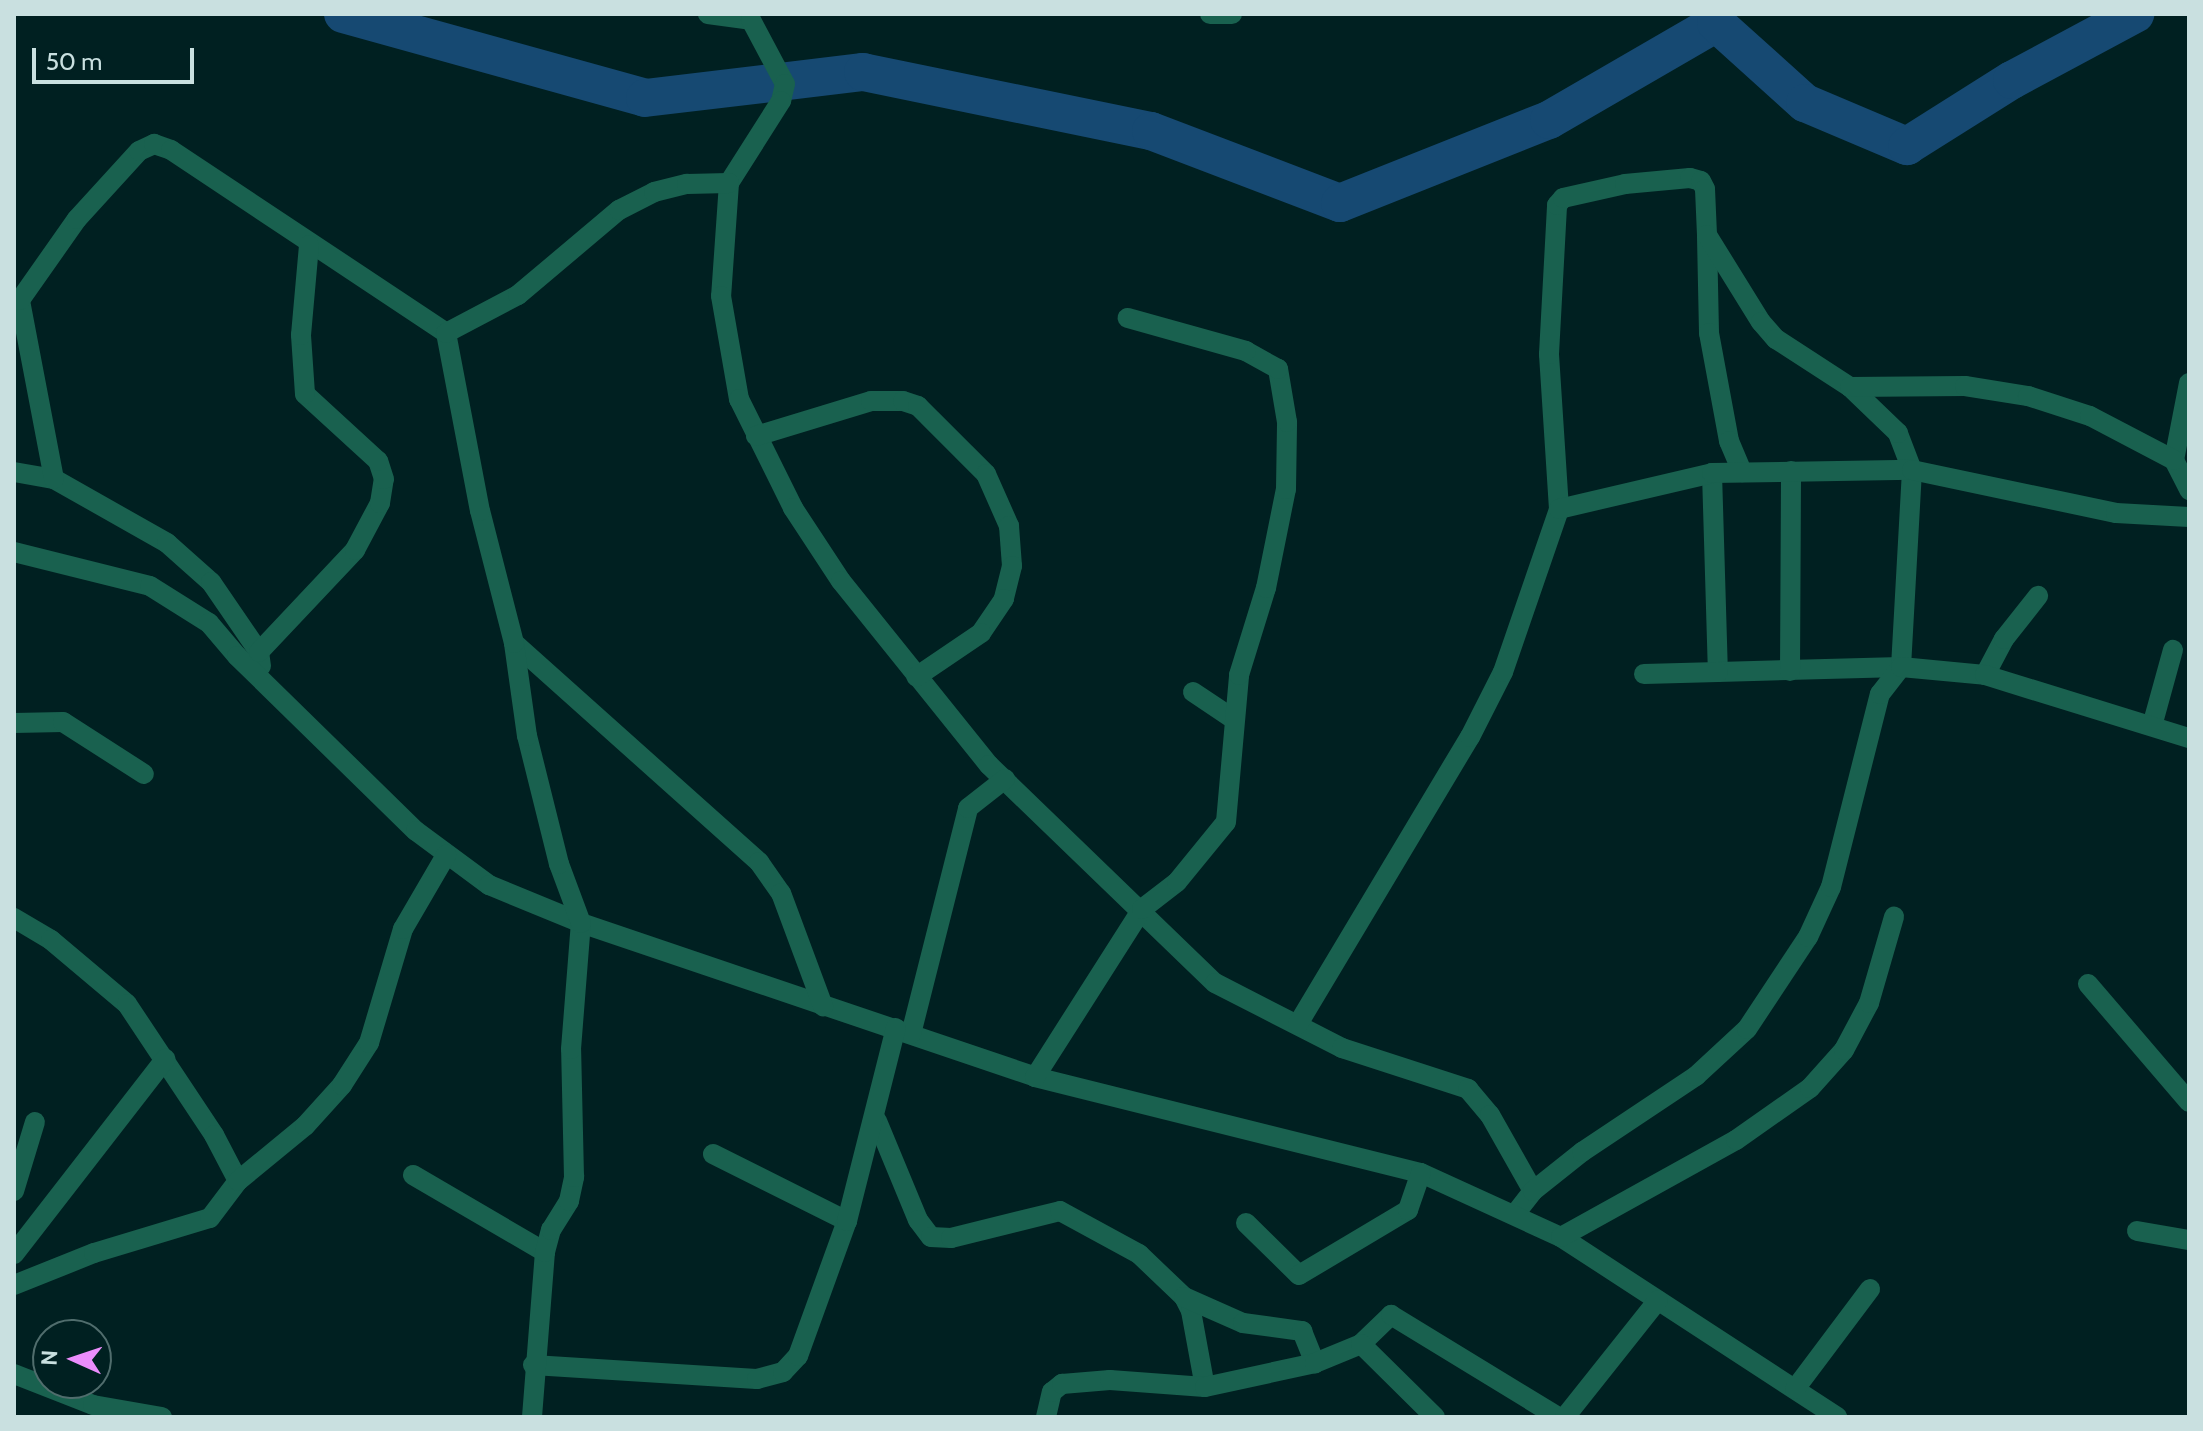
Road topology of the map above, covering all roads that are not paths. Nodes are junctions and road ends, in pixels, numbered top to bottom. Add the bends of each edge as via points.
1 (708, 14) edge
2 (1210, 14) edge
3 (1232, 14) edge
4 (729, 183) junction
5 (1707, 235) junction
6 (309, 245) junction
7 (1128, 318) dead end
8 (17, 321) edge
9 (446, 333) junction
10 (2189, 383) edge
11 (1850, 387) junction
12 (756, 436) junction
13 (2174, 460) junction
14 (1912, 470) junction
15 (1791, 471) junction
16 (14, 472) edge
17 (1742, 472) junction
18 (1712, 473) junction
19 (54, 479) junction
20 (2189, 490) edge
21 (1559, 509) junction
22 (2189, 517) edge
23 (14, 552) edge
24 (2038, 596) dead end
25 (514, 643) junction
26 (2173, 650) dead end
27 (259, 652) junction
28 (1901, 667) junction
29 (1790, 671) junction
30 (1718, 672) junction
31 (1644, 674) dead end
32 (1985, 675) junction
33 (263, 677) junction
34 (916, 677) junction
35 (1193, 692) dead end
36 (1232, 718) junction
37 (14, 723) edge
38 (2152, 726) junction
39 (2189, 738) edge
40 (144, 774) dead end
41 (1005, 779) junction
42 (446, 855) junction
43 (1142, 909) junction
44 (1894, 917) dead end
45 (14, 918) edge
46 (581, 923) junction
47 (2088, 984) dead end
48 (823, 1006) junction
49 (1298, 1024) junction
50 (904, 1031) junction
51 (165, 1059) junction
52 (1035, 1077) junction
53 (2189, 1102) edge
54 (877, 1121) junction
55 (35, 1122) dead end
56 (713, 1154) dead end
57 (1421, 1173) junction
58 (413, 1175) dead end
59 (238, 1181) junction
60 (14, 1191) edge
61 (1533, 1191) junction
62 (1515, 1214) junction
63 (847, 1221) junction
64 (1246, 1223) dead end
65 (2137, 1231) dead end
66 (1561, 1237) junction
67 (2189, 1240) edge
68 (545, 1252) junction
69 (14, 1254) edge
70 (14, 1285) edge
71 (1870, 1289) dead end
72 (1184, 1297) junction
73 (1658, 1300) junction
74 (1361, 1344) junction
75 (1315, 1363) junction
76 (533, 1365) junction
77 (14, 1374) edge
78 (1205, 1387) junction
79 (1795, 1389) junction
80 (162, 1417) edge
81 (532, 1417) edge
82 (1046, 1417) edge
83 (1435, 1417) edge
84 (1558, 1417) edge
85 (1565, 1417) edge
86 (1837, 1417) edge

1 - 4 street via 751,20 785,84 781,101
2 - 3 street
4 - 9 street via 687,184 630,204 518,295
4 - 12 street via 721,296 739,399
5 - 11 street via 1776,339
5 - 17 street via 1709,333 1729,441
5 - 21 street via 1705,189 1701,181 1690,178 1625,184 1563,198 1557,205 1549,354
6 - 8 street via 171,150 154,144 139,151 38,270 20,300
6 - 9 street
6 - 27 street via 301,335 305,394 378,461 384,479 380,503 355,550
7 - 36 street via 1246,351 1278,369 1281,378 1286,489
8 - 19 street
9 - 25 street via 480,511
10 - 13 street
11 - 13 street via 1965,386 2028,396 2090,416
11 - 14 street via 1898,433
12 - 34 street via 793,508 841,581
12 - 34 street via 871,401 903,401 918,406 986,474 1009,526 1012,566 1004,599 981,633
13 - 20 street
14 - 15 street
14 - 22 street via 2116,513
14 - 28 street
15 - 17 street
15 - 29 street
16 - 19 street
17 - 18 street
18 - 21 street
18 - 30 street
19 - 27 street via 167,543 211,582
21 - 49 street via 1503,672 1477,724
23 - 33 street via 150,586 209,623
24 - 32 street via 2004,639
25 - 46 street via 527,736 559,864
25 - 48 street via 759,862 781,893
26 - 38 street
27 - 33 street
28 - 29 street
28 - 32 street
28 - 61 street via 1880,694 1831,887 1808,937 1747,1029 1696,1076
29 - 30 street
30 - 31 street
32 - 38 street
33 - 42 street
34 - 41 street
35 - 36 street
36 - 43 street via 1232,790 1226,822 1177,882
37 - 40 street via 63,722
38 - 39 street
41 - 43 street
41 - 50 street via 968,808
42 - 46 street via 489,885
42 - 59 street via 403,929 369,1043 342,1085 305,1126
43 - 49 street via 1215,983
43 - 52 street
44 - 66 street via 1869,1003 1844,1050 1810,1088 1736,1140
45 - 51 street via 51,940 127,1004
46 - 48 street
46 - 68 street via 571,1049 574,1177
47 - 53 street
48 - 50 street
49 - 61 street via 1342,1048 1468,1089 1490,1115
50 - 52 street
50 - 54 street
51 - 59 street
51 - 69 street
52 - 57 street
54 - 63 street
54 - 72 street via 918,1220 931,1237 951,1238 1060,1211 1139,1254
55 - 60 street
56 - 63 street
57 - 62 street
57 - 64 street via 1408,1210 1299,1275
58 - 68 street
59 - 70 street via 210,1218 192,1227 94,1253
61 - 62 street
62 - 66 street
63 - 76 street via 798,1356 783,1372 757,1379
65 - 67 street
66 - 73 street
68 - 76 street
71 - 79 street
72 - 75 street via 1243,1323 1302,1331
72 - 78 street
73 - 79 street
73 - 85 street
74 - 75 street
74 - 83 street
74 - 84 street via 1391,1315
75 - 78 street
76 - 81 street
77 - 80 street via 93,1405
78 - 82 street via 1110,1380 1062,1384 1052,1392
79 - 86 street

